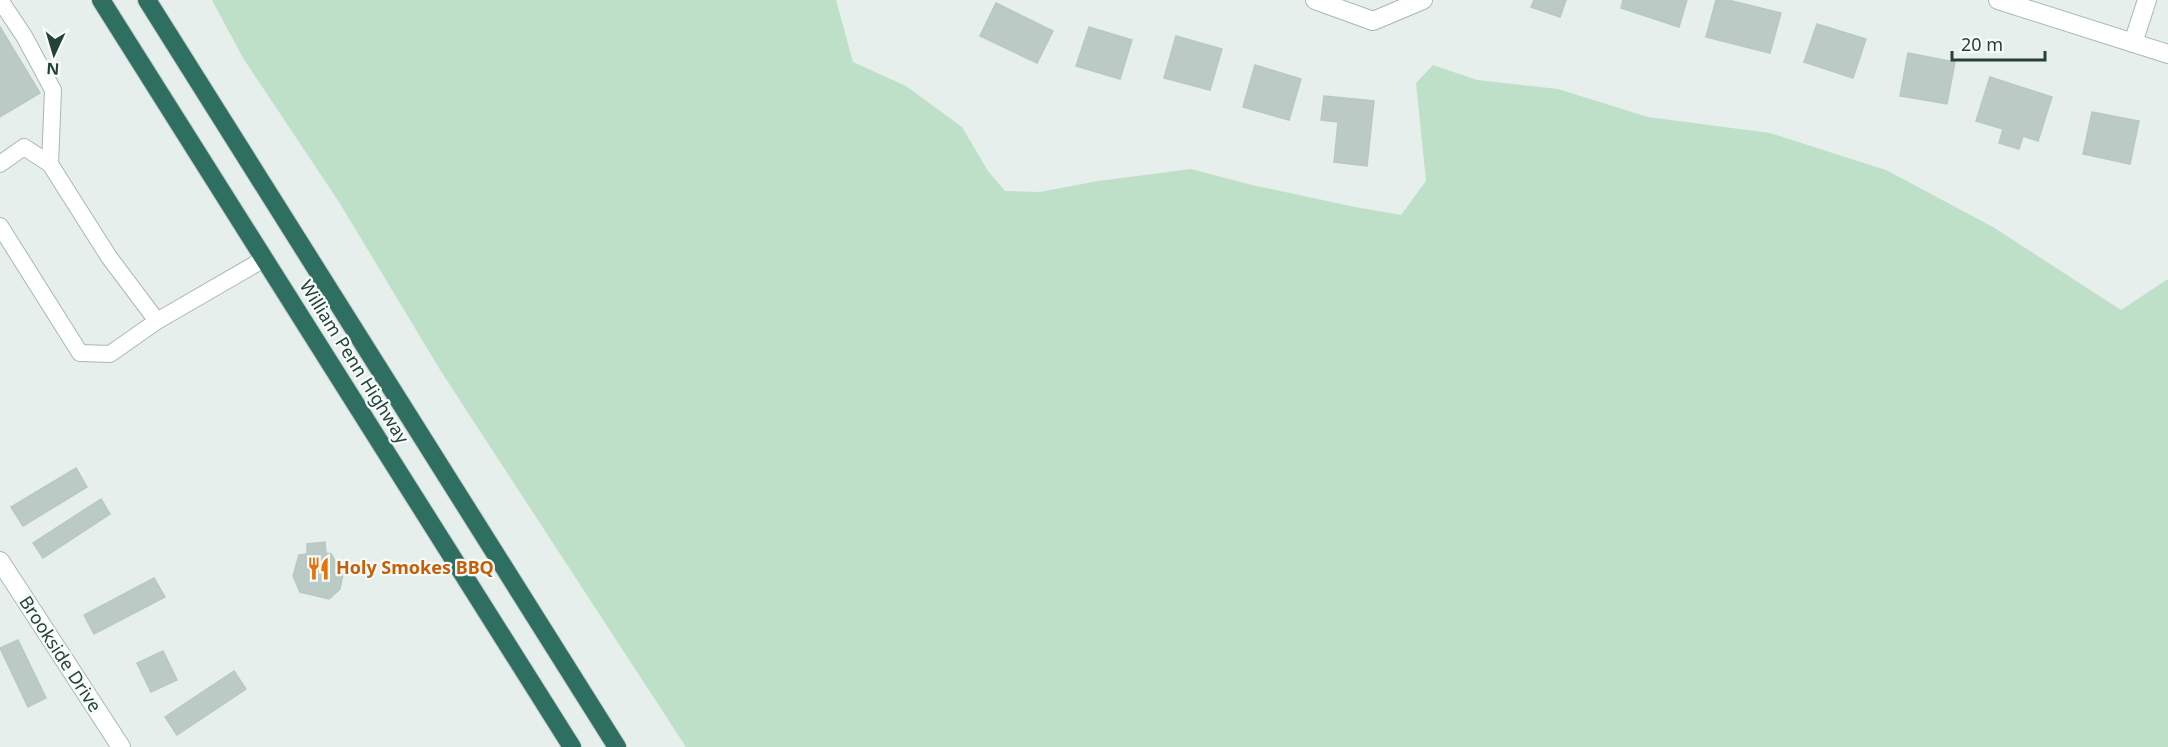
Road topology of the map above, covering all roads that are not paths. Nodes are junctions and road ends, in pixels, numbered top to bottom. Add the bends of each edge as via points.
1 (0, 0) edge
2 (101, 0) edge
3 (147, 0) edge
4 (1315, 0) edge
5 (1423, 0) edge
6 (1998, 0) edge
7 (2147, 0) edge
8 (2133, 43) junction
9 (2168, 54) edge
10 (0, 164) edge
11 (50, 164) junction
12 (0, 226) edge
13 (264, 259) junction
14 (157, 321) junction
15 (0, 561) edge
16 (121, 747) edge
17 (572, 747) edge
18 (617, 747) edge

1 - 11 lane via 53,90
2 - 13 highway, William Penn Highway
3 - 18 highway, William Penn Highway
4 - 5 street via 1373,21
6 - 8 street
7 - 8 street
8 - 9 street
10 - 11 lane via 24,147
11 - 14 lane via 109,257
12 - 14 lane via 80,353 110,354
13 - 14 lane
13 - 17 highway, William Penn Highway
15 - 16 street, Brookside Drive

